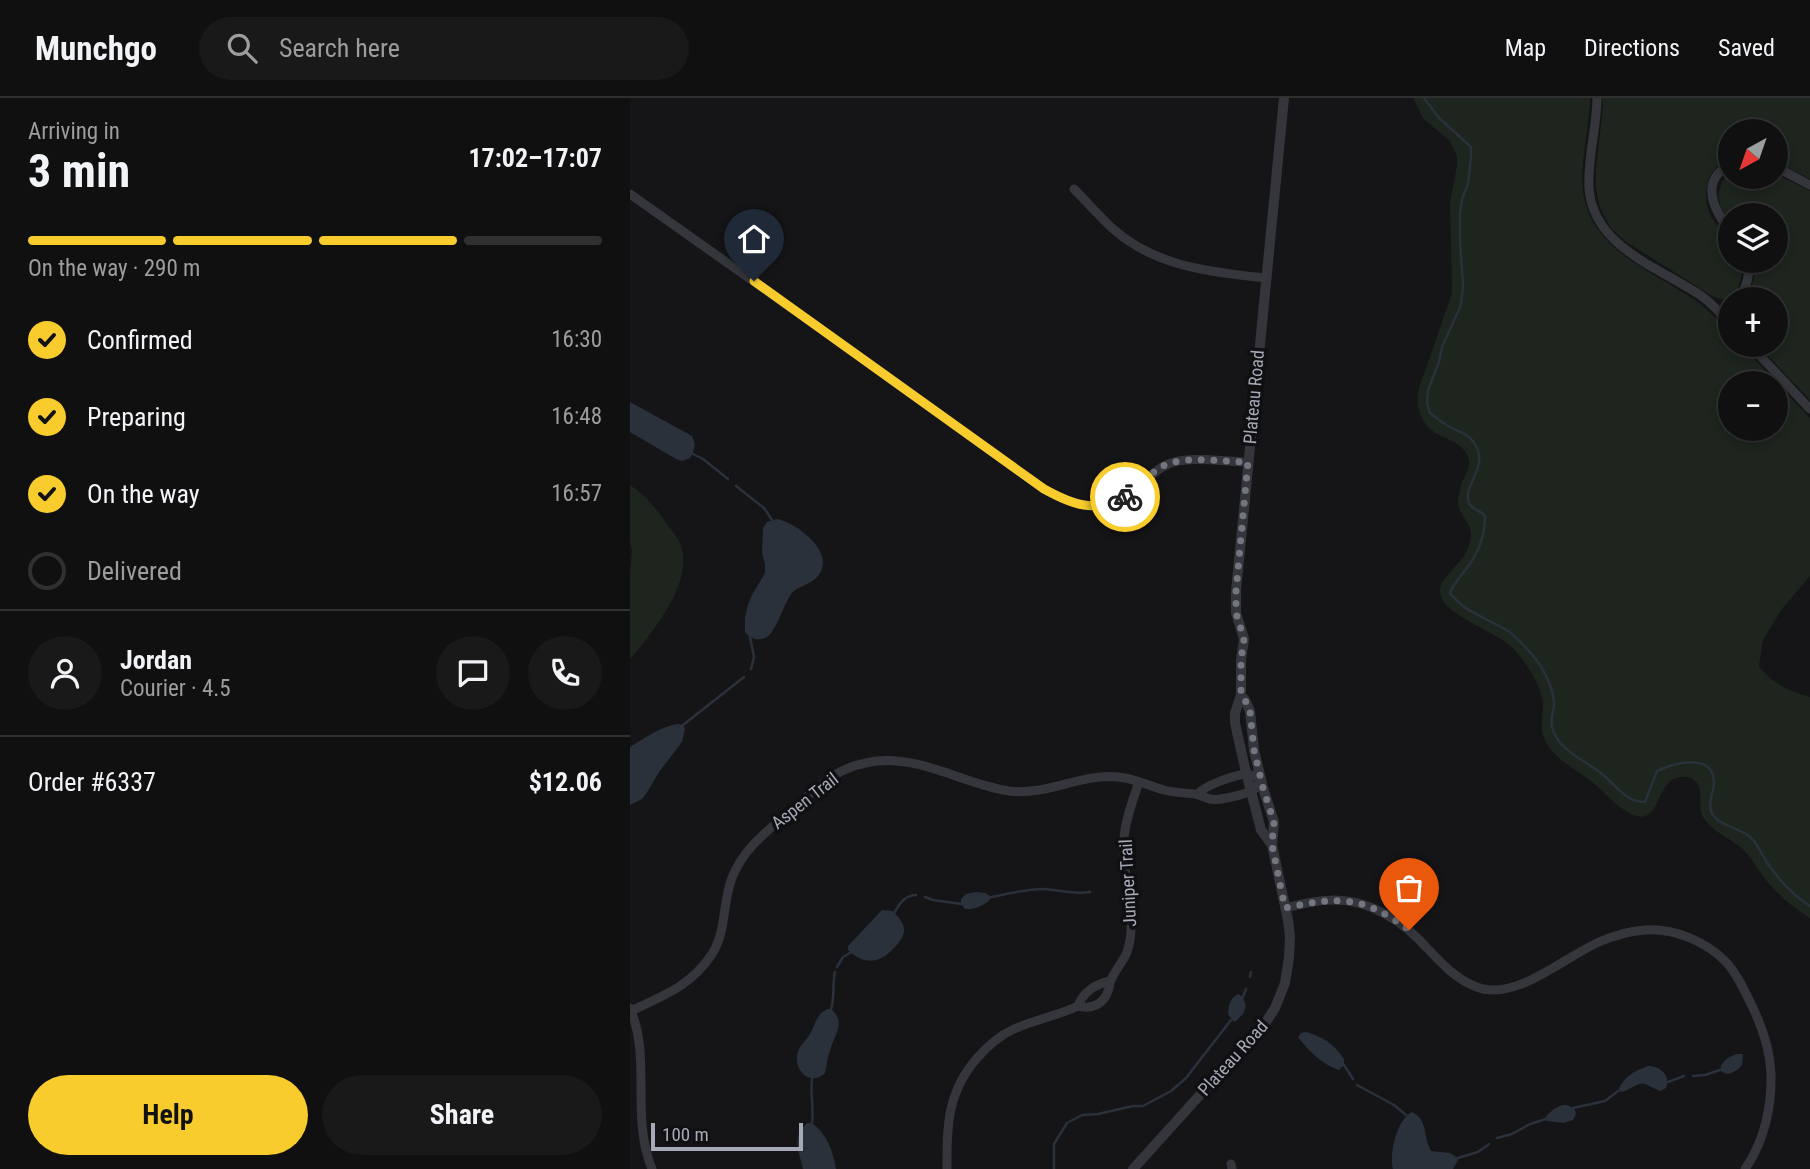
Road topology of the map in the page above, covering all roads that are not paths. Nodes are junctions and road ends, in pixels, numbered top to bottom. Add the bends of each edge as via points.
1 (1284, 98) edge
2 (1597, 98) edge
3 (1788, 173) edge
4 (1718, 175) edge
5 (1810, 185) edge
6 (1074, 188) dead end
7 (630, 194) edge
8 (1718, 214) edge
9 (1266, 278) junction
10 (1718, 311) edge
11 (1761, 357) edge
12 (1810, 409) edge
13 (1248, 462) junction
14 (1241, 695) junction
15 (1246, 774) junction
16 (1261, 779) junction
17 (1139, 782) junction
18 (1250, 791) junction
19 (1198, 794) junction
20 (1272, 845) junction
21 (1285, 908) junction
22 (1110, 981) junction
23 (1078, 1006) junction
24 (631, 1009) edge
25 (652, 1169) edge
26 (947, 1169) edge
27 (1133, 1169) edge
28 (1745, 1169) edge

1 - 9 street, Plateau Road
2 - 10 street via 1589,180 1598,218 1621,246
3 - 5 street
4 - 8 street via 1712,201
6 - 9 street via 1114,229 1148,253 1190,267
7 - 13 street via 1070,503 1093,507 1117,501 1170,463
9 - 13 street, Plateau Road
11 - 12 street
13 - 14 street, Plateau Road via 1236,591 1236,613 1244,639
14 - 15 street, Plateau Road via 1235,713
14 - 16 street, Plateau Road via 1250,711
15 - 16 street
15 - 18 street, Plateau Road
15 - 19 street
16 - 18 street
16 - 20 street, Plateau Road via 1274,822
17 - 19 street, Aspen Trail
17 - 22 street, Juniper Trail via 1123,851 1129,941
17 - 24 street, Aspen Trail via 1105,776 1024,792 893,760 842,771 765,832 741,860 730,881 718,943 702,967 673,992
18 - 19 street, Aspen Trail via 1213,800
18 - 20 street, Plateau Road via 1261,830
20 - 21 street, Plateau Road
21 - 27 street, Plateau Road via 1289,958 1273,1012
21 - 28 street via 1336,899 1376,909 1409,930 1453,974 1485,989 1524,983 1599,942 1633,931 1658,929 1706,946 1739,980 1761,1025 1770,1058 1768,1114 1756,1152
22 - 23 street, Juniper Trail via 1091,989
22 - 23 street, Juniper Trail via 1100,1002 1090,1008
23 - 26 street, Juniper Trail via 1010,1031 971,1065 952,1101
24 - 25 street via 639,1038 640,1126

